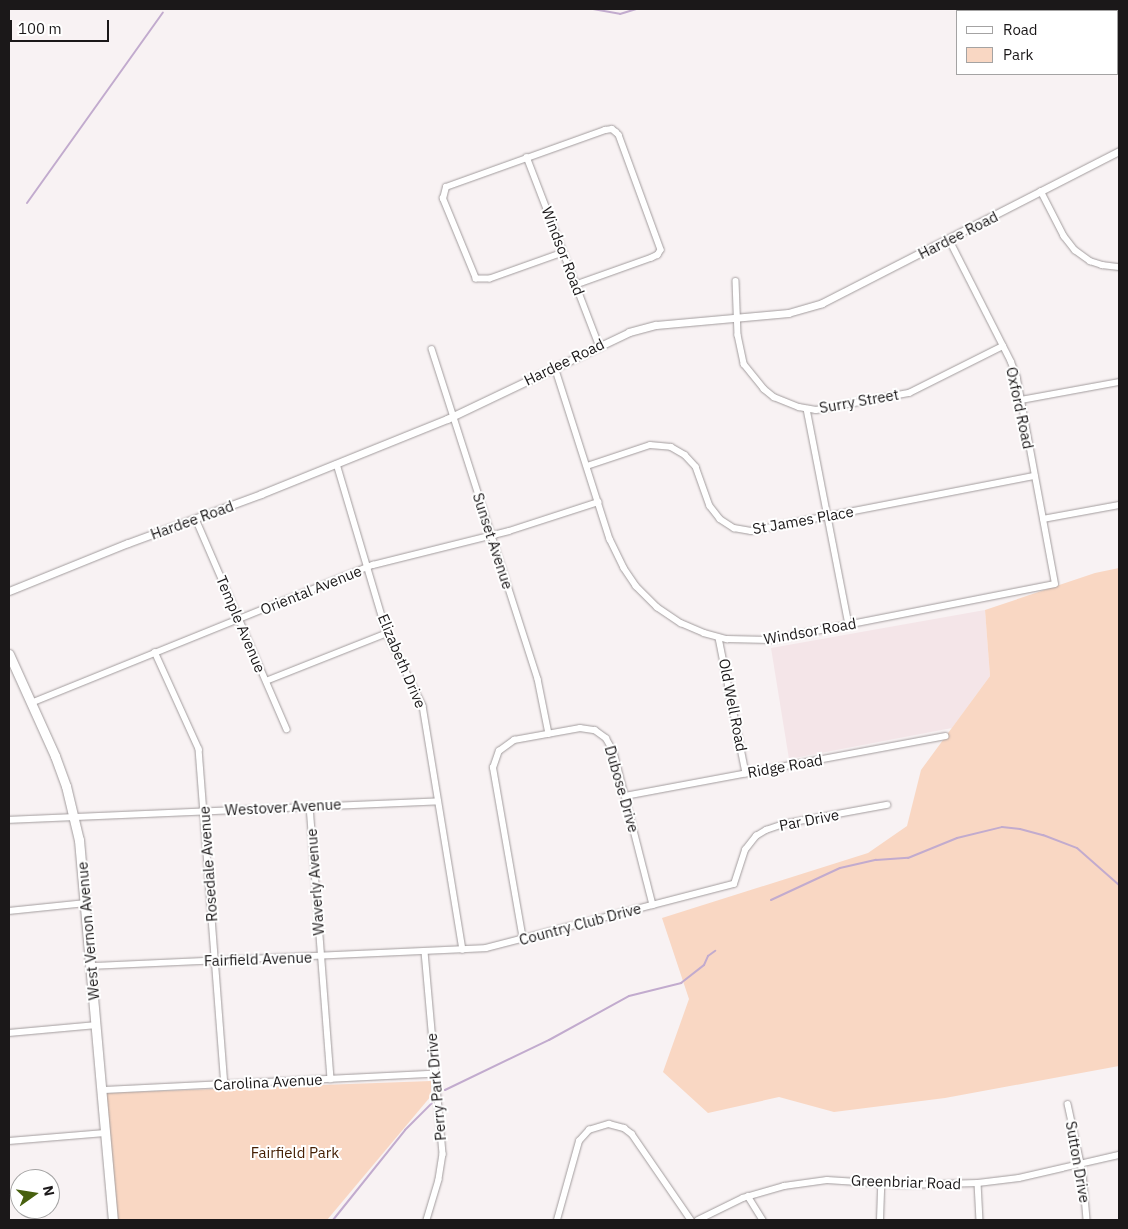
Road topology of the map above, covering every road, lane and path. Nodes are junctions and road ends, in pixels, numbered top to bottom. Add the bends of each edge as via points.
1 (1119, 151) edge
2 (527, 157) junction
3 (1042, 191) junction
4 (949, 240) junction
5 (564, 253) junction
6 (1119, 267) edge
7 (736, 282) dead end
8 (576, 285) junction
9 (739, 317) junction
10 (599, 345) junction
11 (1003, 346) junction
12 (432, 349) dead end
13 (555, 367) junction
14 (1119, 382) edge
15 (1021, 400) junction
16 (807, 409) junction
17 (454, 416) junction
18 (338, 464) junction
19 (587, 466) junction
20 (1035, 476) junction
21 (598, 502) junction
22 (1119, 505) edge
23 (828, 517) junction
24 (196, 519) junction
25 (1043, 519) junction
26 (492, 536) junction
27 (1050, 558) joint
28 (367, 568) junction
29 (9, 591) edge
30 (239, 618) junction
31 (849, 624) junction
32 (387, 633) junction
33 (719, 638) junction
34 (155, 652) junction
35 (9, 654) edge
36 (266, 682) junction
37 (31, 703) junction
38 (287, 729) dead end
39 (549, 734) junction
40 (945, 736) dead end
41 (746, 773) junction
42 (625, 796) junction
43 (438, 800) junction
44 (887, 804) dead end
45 (310, 806) junction
46 (203, 811) junction
47 (74, 818) junction
48 (9, 820) edge
49 (734, 884) joint
50 (86, 904) junction
51 (653, 906) junction
52 (9, 912) edge
53 (523, 940) junction
54 (463, 950) junction
55 (425, 952) junction
56 (321, 956) junction
57 (215, 960) junction
58 (92, 966) junction
59 (97, 1025) junction
60 (9, 1033) edge
61 (435, 1074) junction
62 (331, 1079) junction
63 (226, 1085) junction
64 (102, 1090) junction
65 (1068, 1104) dead end
66 (105, 1133) junction
67 (9, 1141) edge
68 (1119, 1155) edge
69 (1081, 1164) junction
70 (978, 1183) junction
71 (882, 1184) junction
72 (748, 1196) junction
73 (112, 1220) edge
74 (427, 1220) edge
75 (557, 1220) edge
76 (691, 1220) edge
77 (698, 1220) edge
78 (763, 1220) edge
79 (880, 1220) edge
80 (980, 1220) edge
81 (1087, 1220) edge

1 - 3 street, Hardee Road
2 - 5 street, Windsor Road
2 - 5 street via 449,184 443,200 476,279 490,279
2 - 8 street via 612,129 623,144 661,250 652,258
3 - 4 street, Hardee Road
3 - 6 street via 1064,236 1075,250 1090,261
4 - 9 street, Hardee Road via 822,304 788,314
4 - 11 street, Oxford Road
5 - 8 street, Windsor Road
7 - 9 street, Surry Street
8 - 10 street, Windsor Road
9 - 10 street, Hardee Road via 643,328
9 - 16 street, Surry Street via 740,350 753,378 774,397
10 - 13 street, Hardee Road
11 - 15 street, Oxford Road via 1013,368
11 - 16 street, Surry Street via 909,392
12 - 17 street, Sunset Avenue
13 - 17 street, Hardee Road
13 - 19 street, Windsor Road
14 - 15 street
15 - 20 street, Oxford Road
16 - 23 street
17 - 18 street, Hardee Road
17 - 26 street, Sunset Avenue
18 - 24 street, Hardee Road
18 - 28 street, Elizabeth Drive
19 - 21 street, Windsor Road
19 - 23 street, St James Place via 650,445 666,446 681,452 693,463 714,513 734,528 762,530
20 - 23 street, St James Place
20 - 25 street, Oxford Road
21 - 26 street, Oriental Avenue
21 - 33 street, Windsor Road via 615,551 636,586 657,607 681,623
22 - 25 street
23 - 31 street
24 - 29 street, Hardee Road
24 - 30 street, Temple Avenue
25 - 27 street, Oxford Road
26 - 28 street, Oriental Avenue
26 - 39 street, Sunset Avenue via 538,679
27 - 31 street, Windsor Road via 1055,584
28 - 30 street, Oriental Avenue
28 - 32 street, Elizabeth Drive
30 - 34 street, Oriental Avenue
30 - 36 street, Temple Avenue
31 - 33 street, Windsor Road via 770,640
32 - 36 street
32 - 43 street, Elizabeth Drive via 423,706
33 - 41 street, Old Well Road
34 - 37 street, Oriental Avenue
34 - 46 street, Rosedale Avenue via 199,749
35 - 37 main road, West Vernon Avenue
36 - 38 street, Temple Avenue
37 - 47 main road, West Vernon Avenue via 60,771
39 - 42 street, Dubose Drive via 580,728 601,733 611,743
39 - 53 street, Dubose Drive via 508,743 499,751 493,768
40 - 41 street, Ridge Road
41 - 42 street, Ridge Road
42 - 51 street, Dubose Drive
43 - 45 street, Westover Avenue
43 - 54 street, Elizabeth Drive
44 - 49 street, Par Drive via 766,830 756,836 745,850
45 - 46 street, Westover Avenue
45 - 56 street, Waverly Avenue
46 - 47 street, Westover Avenue
46 - 57 street, Rosedale Avenue
47 - 48 street, Westover Avenue
47 - 50 main road, West Vernon Avenue
49 - 51 street, Country Club Drive
50 - 52 street
50 - 58 main road, West Vernon Avenue
51 - 53 street, Country Club Drive
53 - 54 street, Country Club Drive
54 - 55 street, Country Club Drive
55 - 56 street, Fairfield Avenue
55 - 61 street, Perry Park Drive
56 - 57 street, Fairfield Avenue
56 - 62 street, Waverly Avenue
57 - 58 street, Fairfield Avenue
57 - 63 street, Rosedale Avenue
58 - 59 main road, West Vernon Avenue
59 - 60 street
59 - 64 main road, West Vernon Avenue
61 - 62 street, Carolina Avenue
61 - 74 street, Perry Park Drive via 442,1159
62 - 63 street, Carolina Avenue
63 - 64 street, Carolina Avenue
64 - 66 main road, West Vernon Avenue
65 - 69 street, Sutton Drive
66 - 67 street
66 - 73 main road, West Vernon Avenue
68 - 69 street, Greenbriar Road
69 - 70 street, Greenbriar Road
69 - 81 street, Sutton Drive
70 - 71 street, Greenbriar Road
70 - 80 street
71 - 72 street, Greenbriar Road via 848,1180 811,1182
71 - 79 street
72 - 77 street, Greenbriar Road
72 - 78 street
75 - 76 street via 579,1141 589,1130 609,1124 632,1134

